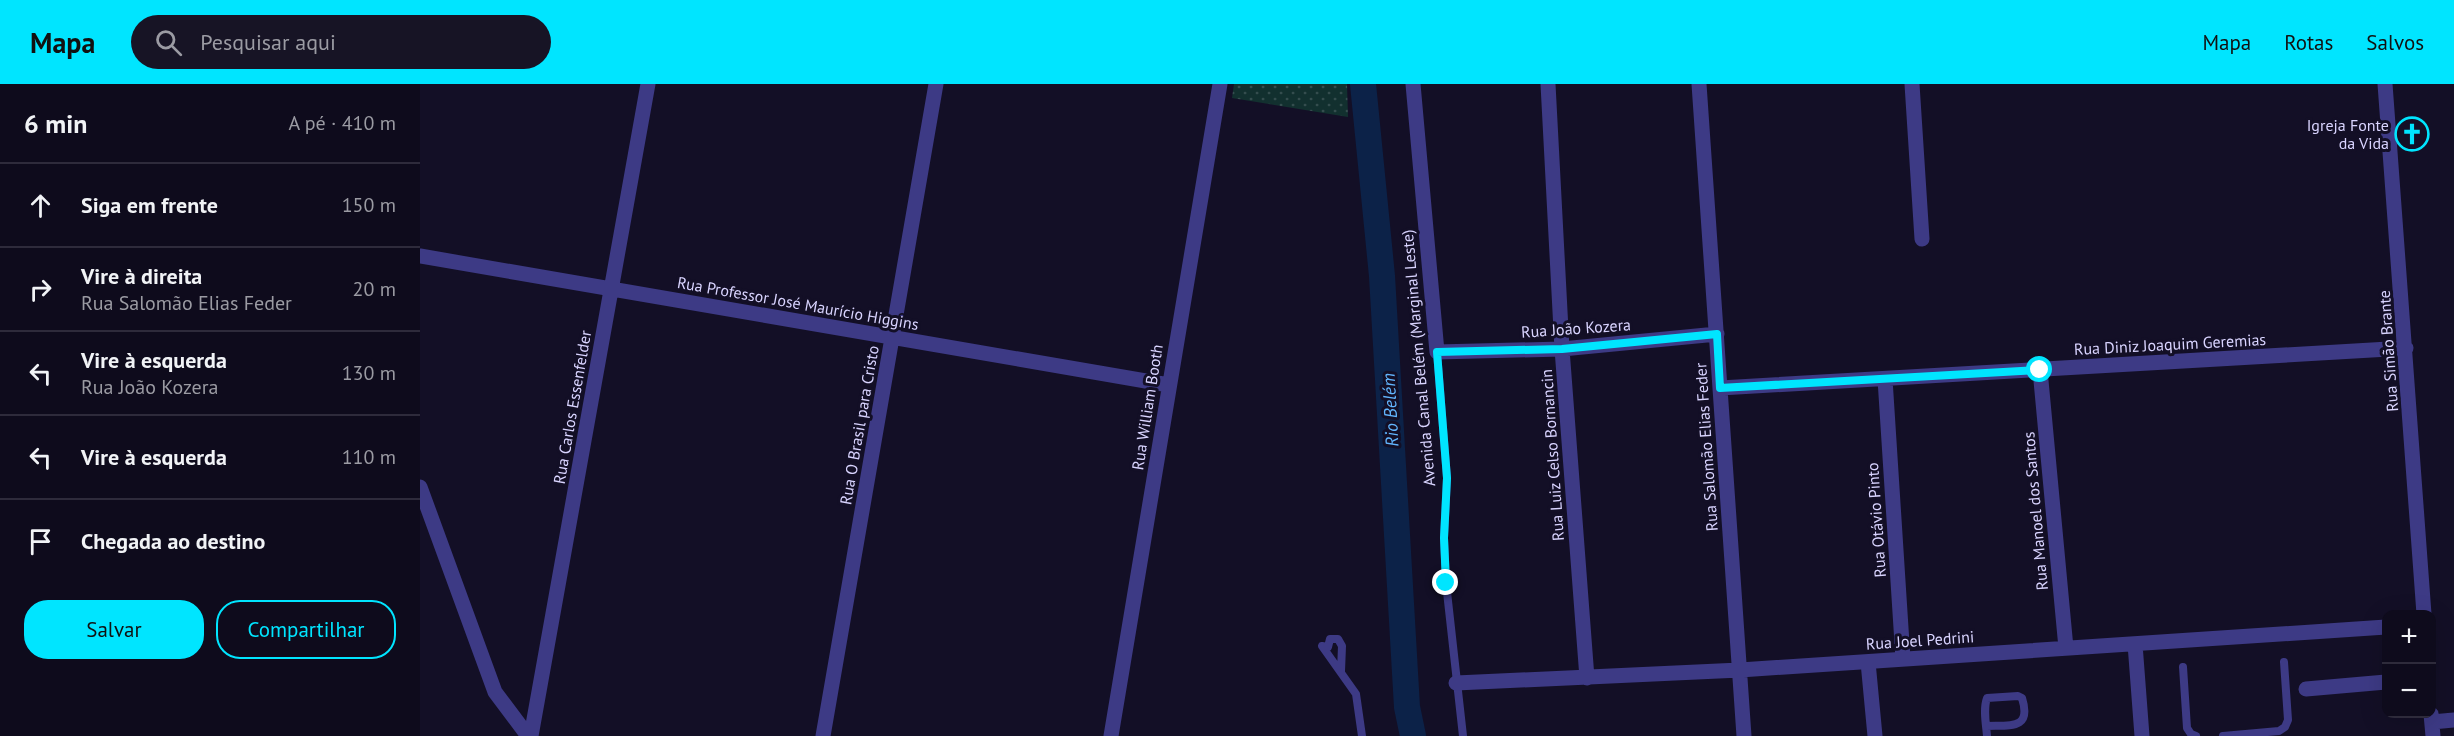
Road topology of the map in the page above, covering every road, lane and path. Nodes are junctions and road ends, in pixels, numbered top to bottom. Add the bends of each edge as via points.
1 (648, 84) edge
2 (936, 84) edge
3 (1220, 84) edge
4 (1413, 84) edge
5 (1548, 84) edge
6 (1699, 84) edge
7 (1912, 84) edge
8 (2385, 84) edge
9 (1922, 240) dead end
10 (420, 256) edge
11 (611, 289) junction
12 (1717, 334) junction
13 (892, 337) junction
14 (2406, 348) junction
15 (1562, 349) junction
16 (1437, 352) junction
17 (2040, 370) junction
18 (1885, 379) junction
19 (1169, 385) junction
20 (1720, 388) junction
21 (420, 487) edge
22 (2424, 610) edge
23 (2382, 627) edge
24 (2135, 644) junction
25 (2066, 648) junction
26 (1903, 659) junction
27 (1868, 662) junction
28 (2284, 662) dead end
29 (2183, 667) dead end
30 (1740, 670) junction
31 (1341, 671) dead end
32 (1587, 678) junction
33 (2382, 682) edge
34 (1456, 683) junction
35 (2306, 689) dead end
36 (2454, 720) edge
37 (2432, 724) edge
38 (1986, 726) junction
39 (530, 736) edge
40 (824, 736) edge
41 (1111, 736) edge
42 (1362, 736) edge
43 (1463, 736) edge
44 (1744, 736) edge
45 (1875, 736) edge
46 (1987, 736) edge
47 (2142, 736) edge
48 (2196, 736) edge
49 (2223, 736) edge

1 - 11 street, Rua Carlos Essenfelder
2 - 13 street, Rua O Brasil para Cristo
3 - 19 street, Rua William Booth
4 - 16 street, Avenida Canal Belém (Marginal Leste)
5 - 15 street, Rua Luiz Celso Bornancin
6 - 12 street, Rua Salomão Elias Feder
7 - 9 street
8 - 14 street, Rua Simão Brante
10 - 11 street, Rua Professor José Maurício Higgins
11 - 13 street, Rua Professor José Maurício Higgins
11 - 39 street, Rua Carlos Essenfelder
12 - 15 street, Rua João Kozera
12 - 20 street, Rua Salomão Elias Feder
13 - 19 street, Rua Professor José Maurício Higgins
13 - 40 street, Rua O Brasil para Cristo
14 - 17 street, Rua Diniz Joaquim Geremias
14 - 22 street, Rua Simão Brante
15 - 16 street, Rua João Kozera
15 - 32 street, Rua Luiz Celso Bornancin
16 - 34 lane, Avenida Canal Belém (Marginal Leste) via 1447,478 1446,583
17 - 18 street, Rua Diniz Joaquim Geremias
17 - 25 street, Rua Manoel dos Santos
18 - 20 street, Rua Diniz Joaquim Geremias
18 - 26 street, Rua Otávio Pinto
19 - 41 street, Rua William Booth
20 - 30 street, Rua Salomão Elias Feder
21 - 39 street via 495,692
23 - 24 street, Rua Joel Pedrini
24 - 25 street, Rua Joel Pedrini
24 - 47 street
25 - 26 street, Rua Joel Pedrini
26 - 27 street, Rua Joel Pedrini
27 - 30 street, Rua Joel Pedrini
27 - 45 street
28 - 49 lane via 2288,720 2285,727 2279,731
29 - 48 lane via 2187,728
30 - 32 street, Rua Joel Pedrini
30 - 44 street, Rua Salomão Elias Feder
31 - 42 lane via 1356,694
32 - 34 street, Rua Joel Pedrini
33 - 35 street
34 - 43 lane, Avenida Canal Belém (Marginal Leste)
36 - 37 street
38 - 38 lane via 1986,698 2022,698 2022,722
38 - 46 lane

